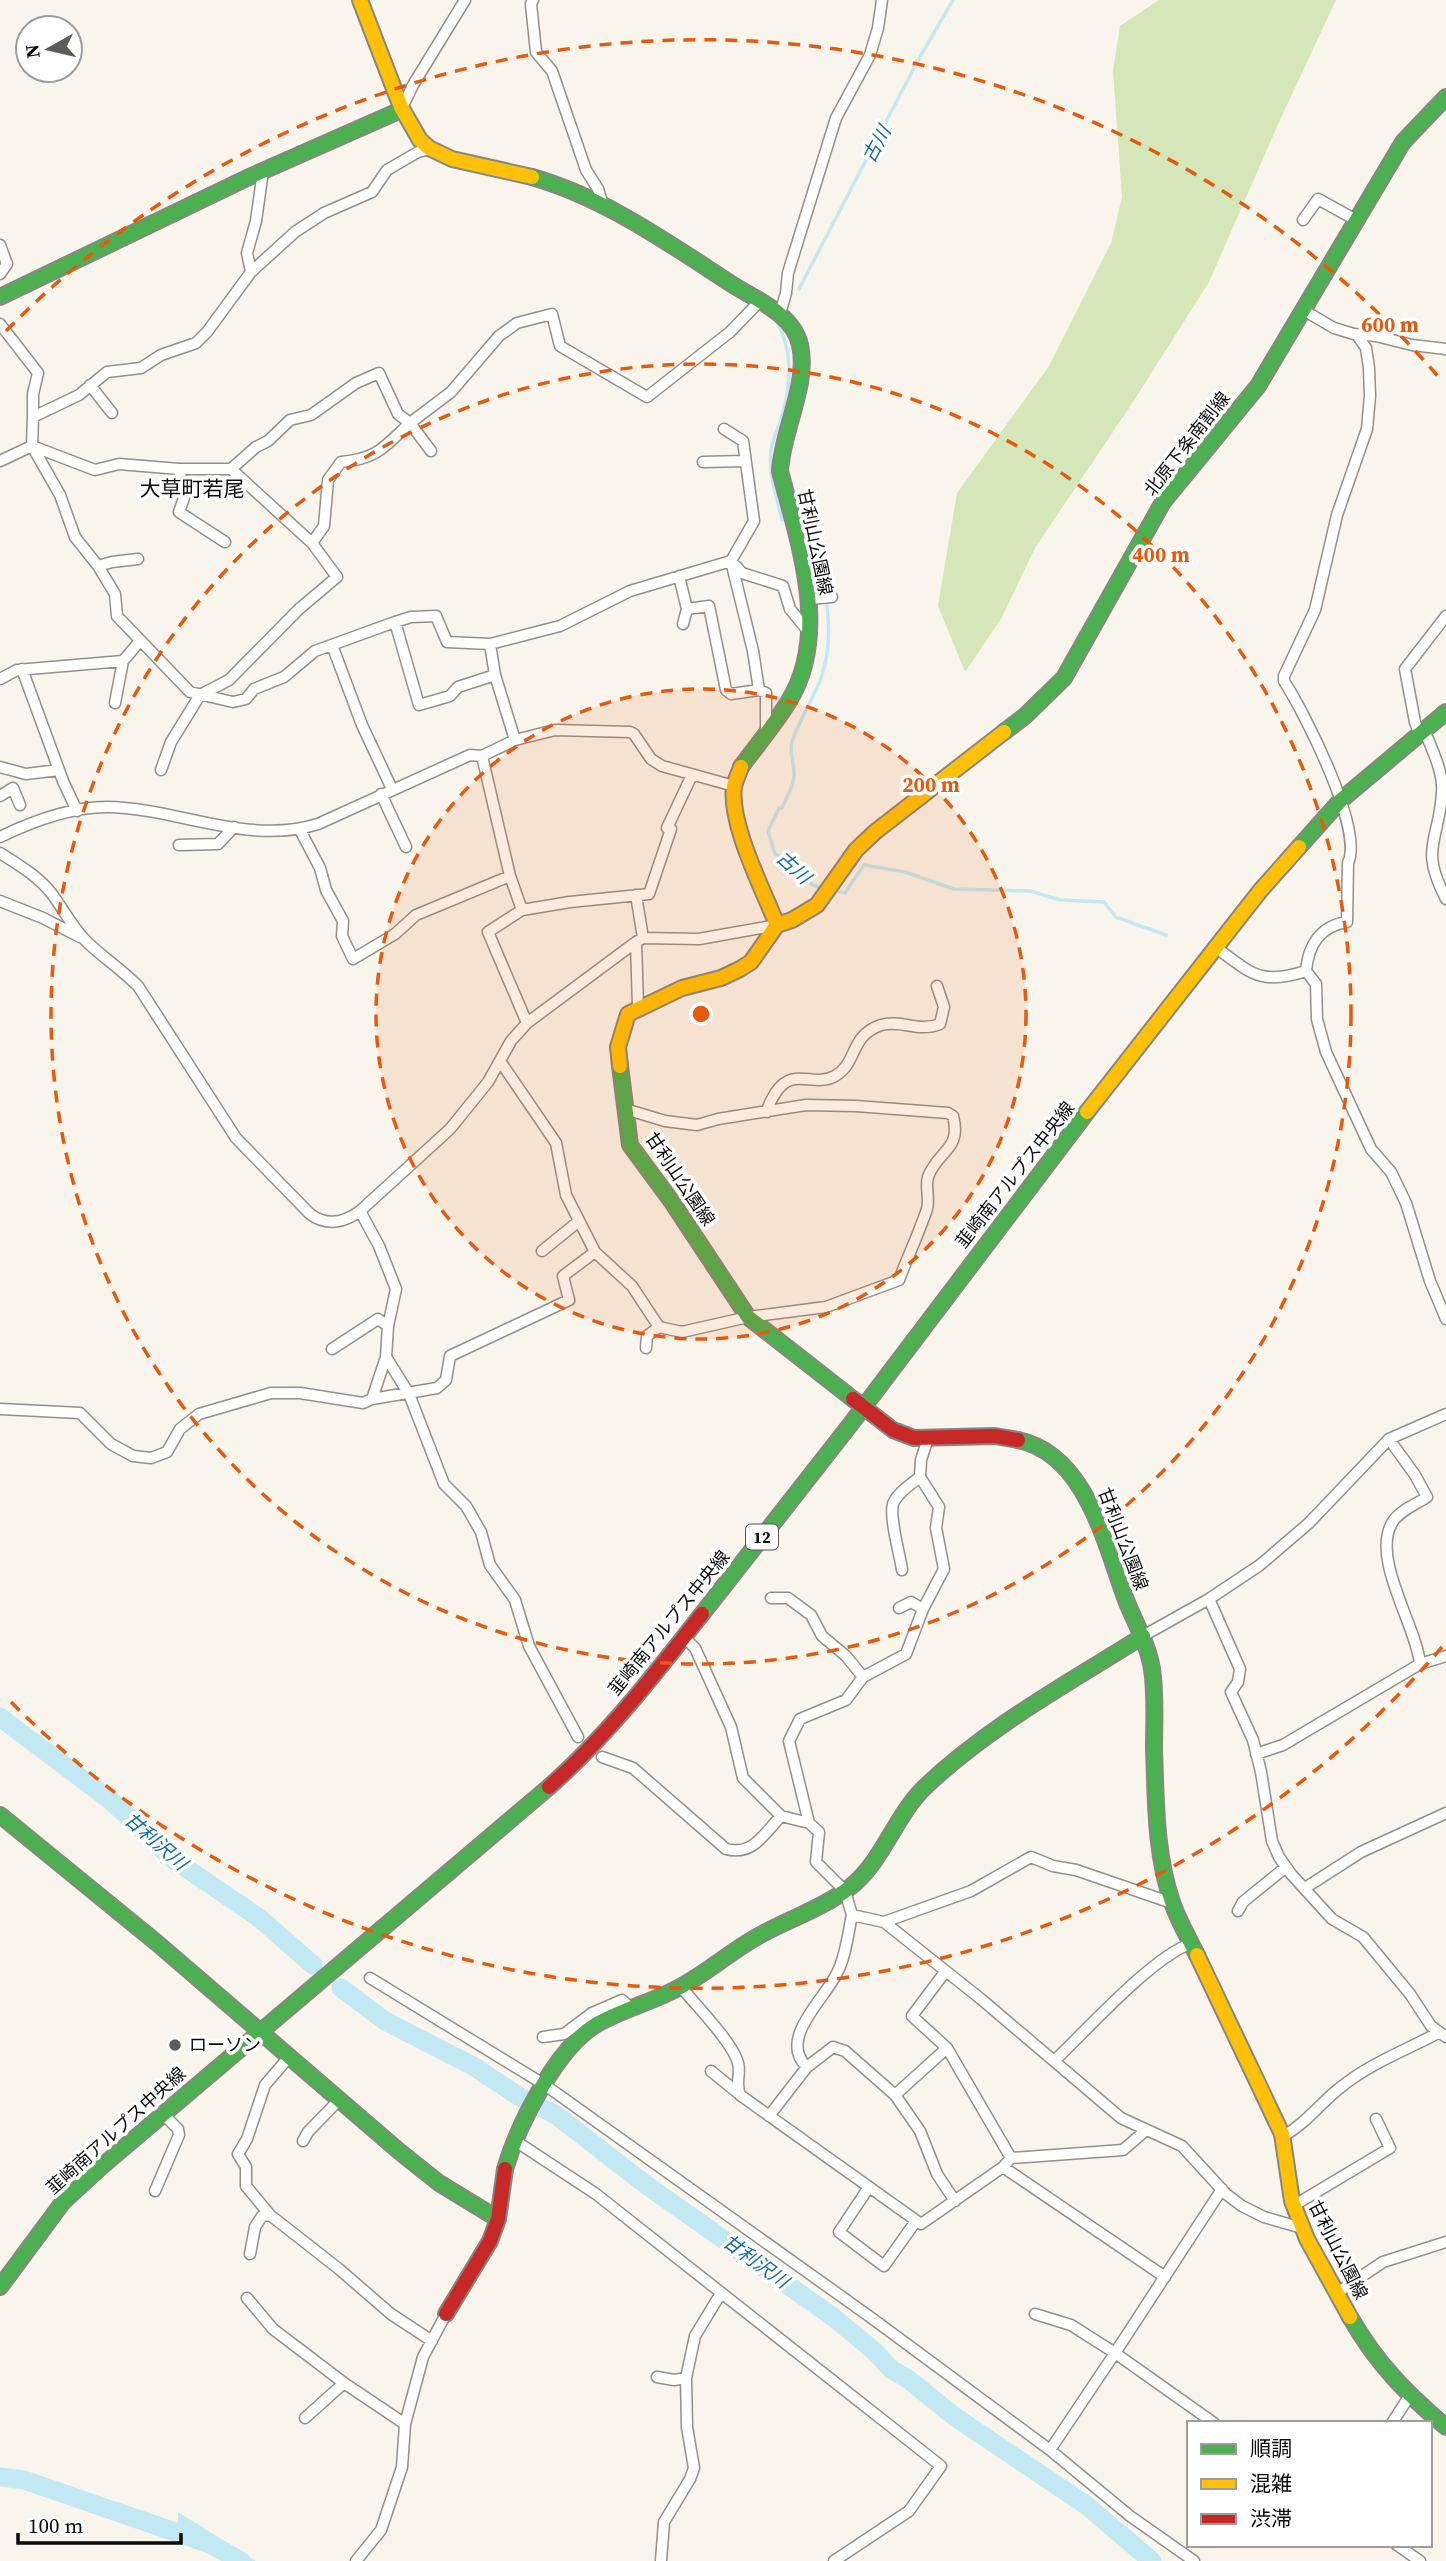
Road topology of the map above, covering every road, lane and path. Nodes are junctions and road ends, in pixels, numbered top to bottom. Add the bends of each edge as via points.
1 (360, 0) edge
2 (465, 0) edge
3 (533, 0) edge
4 (882, 0) edge
5 (1446, 97) edge
6 (401, 110) junction
7 (430, 149) junction
8 (263, 171) junction
9 (603, 205) junction
10 (1303, 220) dead end
11 (1356, 220) junction
12 (0, 245) edge
13 (251, 272) junction
14 (0, 274) edge
15 (0, 297) edge
16 (759, 302) junction
17 (1304, 311) junction
18 (780, 314) junction
19 (0, 324) edge
20 (1357, 335) junction
21 (1446, 349) edge
22 (90, 385) junction
23 (111, 413) dead end
24 (33, 418) junction
25 (410, 423) junction
26 (724, 429) dead end
27 (32, 446) junction
28 (431, 451) dead end
29 (0, 460) edge
30 (745, 461) junction
31 (703, 462) dead end
32 (179, 469) junction
33 (232, 469) junction
34 (225, 542) dead end
35 (312, 543) junction
36 (138, 559) dead end
37 (731, 561) junction
38 (98, 566) junction
39 (679, 576) junction
40 (832, 597) dead end
41 (813, 599) junction
42 (687, 609) junction
43 (1446, 615) edge
44 (395, 622) junction
45 (683, 624) dead end
46 (808, 632) junction
47 (140, 641) junction
48 (490, 644) junction
49 (332, 645) junction
50 (122, 661) junction
51 (22, 669) junction
52 (495, 675) junction
53 (0, 679) edge
54 (759, 690) junction
55 (200, 695) junction
56 (115, 703) dead end
57 (1446, 712) edge
58 (1422, 731) junction
59 (766, 734) junction
60 (515, 740) junction
61 (482, 756) junction
62 (0, 767) edge
63 (59, 769) junction
64 (161, 770) dead end
65 (692, 775) junction
66 (734, 786) junction
67 (392, 789) junction
68 (381, 794) junction
69 (0, 796) edge
70 (1341, 800) junction
71 (20, 806) dead end
72 (77, 811) junction
73 (234, 827) junction
74 (300, 830) junction
75 (0, 837) edge
76 (179, 845) dead end
77 (406, 848) dead end
78 (0, 853) edge
79 (510, 876) junction
80 (636, 895) junction
81 (1446, 899) edge
82 (0, 901) edge
83 (522, 911) junction
84 (777, 925) junction
85 (84, 939) junction
86 (639, 940) junction
87 (1215, 947) junction
88 (1306, 971) junction
89 (937, 986) dead end
90 (638, 1007) junction
91 (527, 1023) junction
92 (500, 1061) junction
93 (625, 1110) junction
94 (767, 1112) junction
95 (360, 1211) junction
96 (579, 1221) junction
97 (542, 1251) dead end
98 (595, 1252) junction
99 (748, 1317) junction
100 (1446, 1319) edge
101 (387, 1325) junction
102 (659, 1326) junction
103 (646, 1348) dead end
104 (332, 1349) dead end
105 (386, 1357) junction
106 (409, 1394) junction
107 (372, 1399) junction
108 (863, 1405) junction
109 (0, 1409) edge
110 (1446, 1414) edge
111 (928, 1438) junction
112 (1389, 1439) junction
113 (920, 1477) junction
114 (902, 1570) dead end
115 (771, 1598) dead end
116 (1209, 1599) junction
117 (899, 1608) dead end
118 (923, 1609) junction
119 (1143, 1636) junction
120 (684, 1637) junction
121 (1446, 1656) edge
122 (1420, 1664) junction
123 (863, 1677) junction
124 (578, 1737) dead end
125 (1256, 1754) junction
126 (602, 1757) dead end
127 (1446, 1813) edge
128 (0, 1815) edge
129 (781, 1816) junction
130 (809, 1823) junction
131 (1286, 1867) junction
132 (1305, 1888) junction
133 (845, 1891) junction
134 (1172, 1903) junction
135 (1238, 1910) dead end
136 (852, 1915) junction
137 (884, 1922) junction
138 (1190, 1944) junction
139 (945, 1972) junction
140 (370, 1978) dead end
141 (681, 1987) junction
142 (632, 2009) junction
143 (260, 2031) junction
144 (1442, 2035) edge
145 (544, 2037) dead end
146 (947, 2049) junction
147 (289, 2057) junction
148 (1054, 2061) junction
149 (807, 2067) junction
150 (711, 2071) dead end
151 (545, 2085) junction
152 (740, 2095) junction
153 (895, 2095) junction
154 (339, 2100) junction
155 (162, 2113) junction
156 (769, 2116) junction
157 (1377, 2119) dead end
158 (1146, 2130) junction
159 (1282, 2137) junction
160 (514, 2140) junction
161 (303, 2141) dead end
162 (1011, 2158) junction
163 (1003, 2167) junction
164 (869, 2187) junction
165 (1222, 2189) junction
166 (155, 2191) dead end
167 (955, 2201) junction
168 (1293, 2206) junction
169 (270, 2215) junction
170 (498, 2219) junction
171 (916, 2221) junction
172 (1302, 2228) junction
173 (1446, 2242) edge
174 (250, 2255) dead end
175 (1165, 2277) junction
176 (0, 2287) edge
177 (721, 2293) junction
178 (1337, 2293) junction
179 (247, 2298) dead end
180 (446, 2314) joint
181 (1035, 2314) dead end
182 (432, 2341) junction
183 (1115, 2353) junction
184 (657, 2377) dead end
185 (686, 2378) junction
186 (344, 2383) junction
187 (1410, 2395) junction
188 (305, 2418) dead end
189 (1211, 2421) edge
190 (1393, 2421) edge
191 (405, 2424) junction
192 (1446, 2427) edge
193 (1050, 2450) junction
194 (1399, 2547) edge
195 (356, 2561) edge
196 (661, 2561) edge
197 (834, 2561) edge
198 (1194, 2561) edge
199 (1420, 2561) edge

1 - 6 main road
2 - 6 street
3 - 9 street via 536,52 552,71
4 - 18 street via 870,55 836,118 788,273
5 - 11 main road, 北原下条南割線 via 1403,142
6 - 7 main road
6 - 8 main road
7 - 9 main road, 甘利山公園線 via 539,179
7 - 13 street via 387,170 372,192 295,232
8 - 13 street via 247,253
8 - 15 main road
9 - 16 main road, 甘利山公園線 via 647,228
10 - 11 street via 1318,199
11 - 17 main road, 北原下条南割線
12 - 14 street via 7,264
13 - 22 street via 196,342 141,368 107,372
16 - 18 main road, 甘利山公園線
16 - 25 street via 730,332 647,397 560,346 552,314 517,323 499,336 451,392
17 - 20 street
17 - 84 main road, 北原下条南割線 via 1258,386 1163,502 1064,678 1025,716 875,832 856,850 817,905
18 - 41 main road, 甘利山公園線 via 799,340 802,353 780,471
19 - 24 street via 38,373
20 - 21 street
20 - 70 street via 1366,348 1369,368 1367,429 1336,515 1315,611 1284,676
22 - 23 street
22 - 24 street
24 - 27 street
25 - 28 street
25 - 33 street via 398,414 379,373 356,383 311,415 290,420
25 - 35 street via 379,452 367,459 341,462 335,469 326,490 324,526
26 - 30 street via 743,441
27 - 29 street
27 - 32 street via 95,470 119,464
27 - 38 street via 60,495 75,537
30 - 31 street
30 - 37 street via 754,521
32 - 33 street
32 - 34 street via 185,495 179,512
33 - 35 street
35 - 55 street via 337,577 229,680
36 - 38 street
37 - 39 street
37 - 46 street via 742,573 783,586 790,609
37 - 54 street
38 - 47 street via 115,594 117,616
39 - 42 street
39 - 48 street via 630,590 560,626
40 - 41 street
41 - 46 main road, 甘利山公園線
42 - 45 street
42 - 54 street via 709,606 726,690 731,694
43 - 58 street via 1405,669 1415,722
44 - 48 street via 436,617 447,642
44 - 49 street
44 - 52 street via 419,705
46 - 59 main road, 甘利山公園線 via 801,673 790,701
47 - 50 street
47 - 55 street via 190,692
48 - 52 street
49 - 55 street via 315,651 284,677 254,689 246,699 233,702
49 - 67 street
50 - 51 street
50 - 56 street
51 - 53 street
51 - 63 street
52 - 60 street
54 - 59 street via 766,693
55 - 64 street via 171,742
57 - 58 main road, 韮崎南アルプス中央線 / 12
58 - 70 main road, 韮崎南アルプス中央線 / 12
58 - 81 street via 1441,780 1431,860
59 - 66 main road, 甘利山公園線 via 741,767
60 - 61 street
60 - 65 street via 555,730 630,732 651,759
61 - 67 street via 470,755
61 - 79 street
62 - 63 street via 26,774
63 - 72 street
65 - 66 street
65 - 80 street via 649,894
66 - 84 main road via 739,828
67 - 68 street
68 - 74 street
68 - 77 street
69 - 71 street via 13,789
70 - 87 main road, 韮崎南アルプス中央線 / 12
70 - 88 street via 1350,858 1347,922 1329,927 1312,945
72 - 73 street via 106,807
72 - 75 street
73 - 74 street
73 - 76 street via 218,844
74 - 79 street via 343,921 342,936 353,959 396,934 416,915
78 - 85 street via 34,875
79 - 83 street
80 - 83 street
80 - 86 street
82 - 85 street
83 - 91 street via 488,932
84 - 86 street via 699,939
84 - 90 main road via 751,962 740,969
85 - 95 street via 138,986 236,1138 310,1214 319,1221 333,1222
86 - 90 street
86 - 91 street
87 - 88 street via 1262,977 1282,978
87 - 108 main road, 韮崎南アルプス中央線 / 12
88 - 100 street via 1316,984 1317,1019 1326,1052 1371,1149 1391,1172 1406,1203
89 - 94 street via 944,1007 940,1024 929,1029 893,1022 873,1028 863,1034 841,1072 825,1080 793,1078 782,1084
90 - 93 main road, 甘利山公園線 via 628,1014 618,1047
91 - 92 street
92 - 95 street via 450,1129
92 - 96 street via 556,1143 566,1195
93 - 94 street via 696,1125
93 - 99 main road, 甘利山公園線 via 630,1145
94 - 99 street via 856,1105 948,1113 953,1116 956,1136 927,1180 928,1205 900,1280 826,1307
95 - 101 street via 396,1289
96 - 97 street
96 - 98 street
98 - 102 street via 632,1286
98 - 106 street via 562,1276 569,1300 450,1356 446,1380 437,1388
99 - 102 street via 682,1332
99 - 108 main road, 甘利山公園線
101 - 104 street via 378,1319
101 - 105 street
102 - 103 street via 646,1336
105 - 106 street
105 - 107 street
106 - 107 street
106 - 124 street via 444,1484 466,1506 481,1532 490,1565 516,1600 529,1646
107 - 109 street via 363,1403 300,1392 271,1393 199,1414 180,1429 167,1452 151,1458 133,1456 111,1444 80,1413
108 - 111 main road, 甘利山公園線 via 904,1436
108 - 120 main road, 韮崎南アルプス中央線 / 12
110 - 112 street
111 - 113 street
111 - 119 main road, 甘利山公園線 via 1013,1438 1059,1460 1086,1494
112 - 116 street via 1309,1523 1260,1565
112 - 122 street via 1427,1497 1392,1522 1388,1539 1390,1565
113 - 114 street via 893,1504
113 - 118 street via 939,1507 936,1528 944,1569
115 - 123 street via 788,1598 811,1615 822,1636
116 - 119 street
116 - 125 street via 1237,1658 1238,1682 1231,1692
117 - 118 street via 911,1602
118 - 123 street via 906,1654
119 - 133 main road via 1024,1713 928,1785 898,1817 869,1869
119 - 134 main road, 甘利山公園線 via 1152,1670 1158,1836
120 - 129 street via 695,1648 731,1727 743,1778
120 - 143 main road, 韮崎南アルプス中央線 / 12 via 582,1758
121 - 122 street
122 - 125 street via 1283,1745
123 - 130 street via 846,1700 800,1719 789,1741
125 - 131 street via 1272,1841
126 - 129 street via 633,1768 726,1849 740,1852 750,1848
127 - 132 street via 1362,1852
128 - 143 main road
129 - 130 street
130 - 133 street via 819,1832 816,1862
131 - 132 street
131 - 135 street
132 - 144 street via 1332,1919 1363,1937 1430,2026
133 - 136 street
133 - 141 main road via 744,1943
134 - 137 street via 1031,1857 971,1891
134 - 138 main road, 甘利山公園線
136 - 137 street
136 - 149 street via 838,1973 800,2034 796,2048
137 - 139 street
138 - 148 street via 1146,1973
138 - 159 main road, 甘利山公園線
139 - 146 street via 912,2016
139 - 148 street
140 - 151 street
141 - 142 main road
141 - 152 street via 738,2062 736,2087
142 - 145 street via 622,2000 592,2012 564,2034
142 - 151 main road via 597,2024 575,2040
143 - 147 main road
143 - 155 main road, 韮崎南アルプス中央線 / 12
144 - 159 street via 1361,2073
146 - 153 street
146 - 162 street
147 - 154 main road
147 - 169 street via 265,2085 238,2154 246,2167 246,2186
148 - 158 street via 1121,2118
149 - 153 street via 833,2047 845,2051
149 - 156 street
150 - 152 street
151 - 160 main road
151 - 193 street
152 - 156 street
153 - 167 street via 920,2132 937,2174
154 - 161 street
154 - 170 main road via 439,2183
155 - 166 street via 179,2135
155 - 176 main road, 韮崎南アルプス中央線 / 12 via 63,2202
156 - 164 street
157 - 168 street via 1390,2148
158 - 162 street via 1123,2150
158 - 165 street via 1182,2146
159 - 168 main road, 甘利山公園線
160 - 170 main road
160 - 177 street via 596,2194
162 - 163 street
163 - 167 street
163 - 175 street
164 - 171 street
164 - 171 street via 839,2232 884,2266
165 - 172 street via 1264,2217
165 - 175 street
167 - 171 street via 921,2224
168 - 172 main road, 甘利山公園線
169 - 174 street via 262,2216 255,2227
169 - 182 street via 391,2314
170 - 180 main road via 477,2266
172 - 178 main road, 甘利山公園線
173 - 178 street via 1383,2262
175 - 183 street
177 - 185 street via 695,2336
177 - 197 street via 941,2466 908,2511
178 - 187 main road, 甘利山公園線 via 1377,2359
179 - 186 street via 273,2329
180 - 182 street
181 - 183 street via 1071,2325
182 - 191 street
183 - 189 street
183 - 193 street
184 - 185 street
185 - 196 street via 694,2468 664,2522
186 - 188 street
186 - 191 street
187 - 190 street
187 - 192 main road, 甘利山公園線
191 - 195 street via 402,2467 381,2530
193 - 198 street
194 - 199 street

